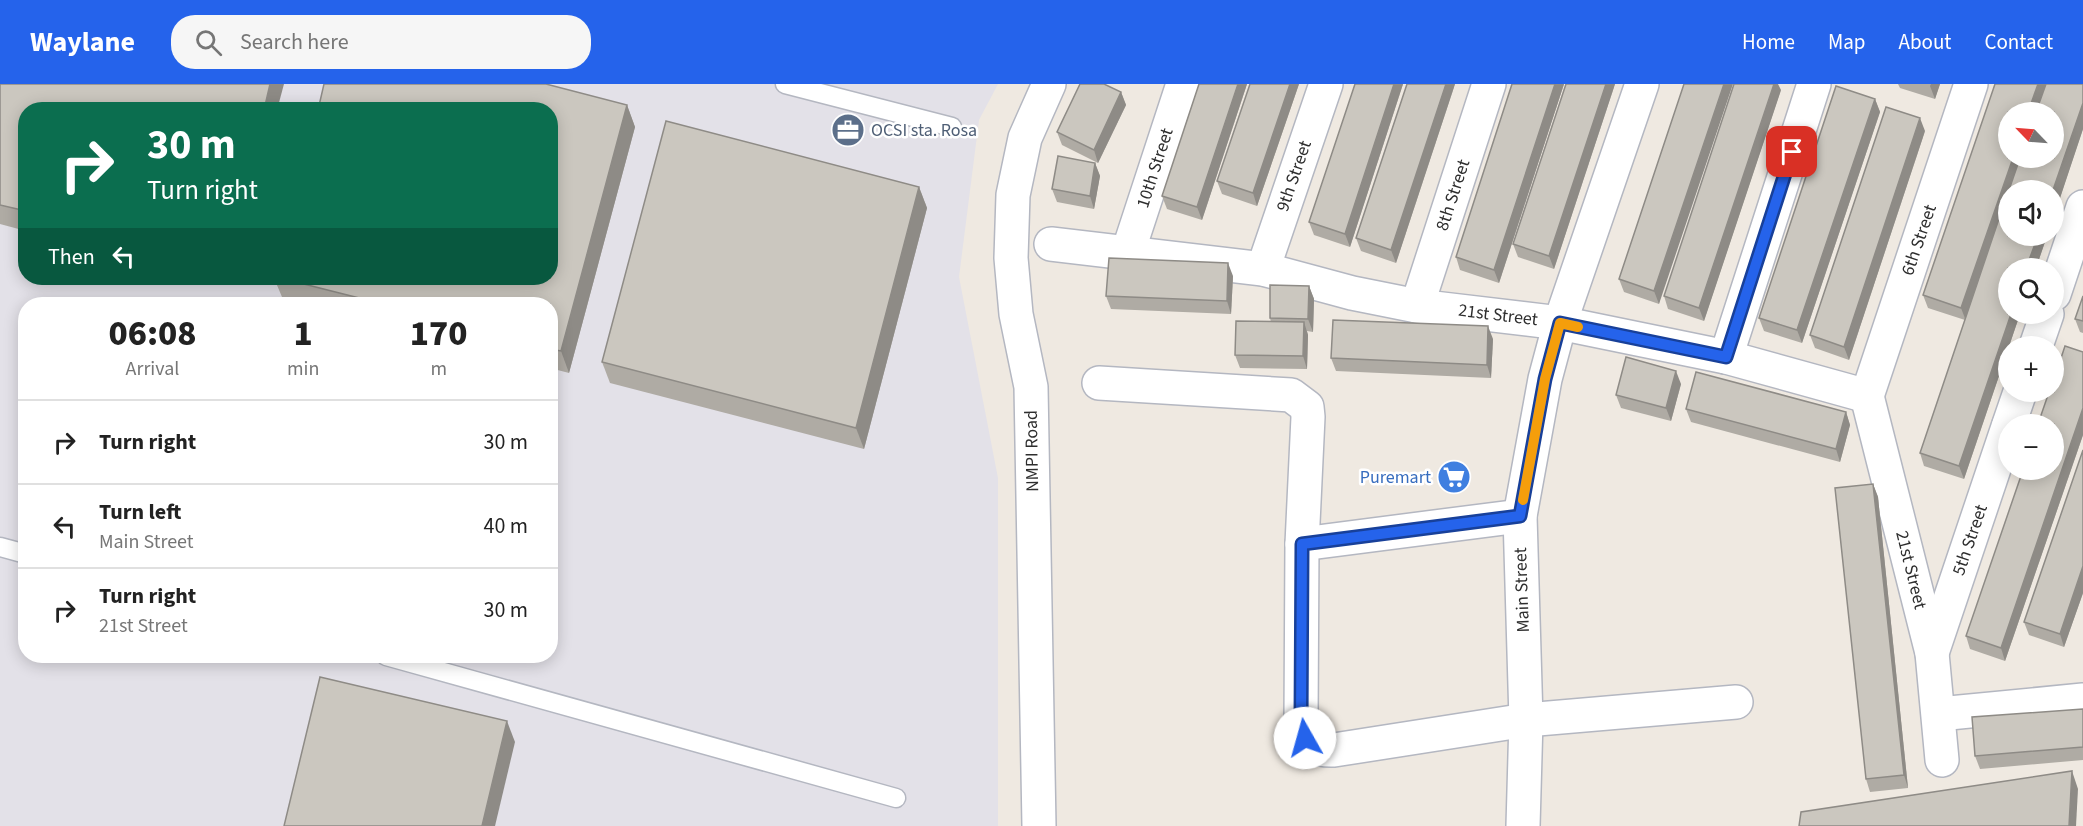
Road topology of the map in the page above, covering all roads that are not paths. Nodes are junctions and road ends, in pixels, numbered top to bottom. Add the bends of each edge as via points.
1 (785, 84) edge
2 (1049, 84) edge
3 (1183, 84) edge
4 (1326, 84) edge
5 (1489, 84) edge
6 (1642, 84) edge
7 (1814, 84) edge
8 (1971, 84) edge
9 (952, 127) dead end
10 (2083, 207) edge
11 (1051, 244) dead end
12 (1128, 252) junction
13 (2064, 264) edge
14 (1263, 269) junction
15 (1417, 306) junction
16 (1560, 323) junction
17 (1726, 357) junction
18 (1099, 383) dead end
19 (1867, 396) junction
20 (1998, 458) edge
21 (1520, 516) junction
22 (1302, 544) junction
23 (0, 547) edge
24 (18, 552) edge
25 (1932, 653) junction
26 (412, 663) edge
27 (2082, 698) edge
28 (1736, 702) dead end
29 (1939, 714) junction
30 (1526, 720) junction
31 (1942, 760) dead end
32 (896, 798) dead end
33 (1039, 826) edge
34 (1523, 826) edge

1 - 9 lane
2 - 33 street, NMPI Road via 1025,138 1013,195 1011,258 1016,314 1031,387
3 - 12 street, 10th Street
4 - 14 street, 9th Street
5 - 15 street, 8th Street
6 - 16 street, Main Street
7 - 17 street
8 - 19 street, 6th Street
10 - 13 street
11 - 12 street, 21st Street
12 - 14 street, 21st Street
14 - 15 street, 21st Street
15 - 16 street, 21st Street
16 - 17 street, 21st Street
16 - 21 street, Main Street via 1545,379
17 - 19 street, 21st Street
18 - 22 street via 1291,395 1301,402 1308,417
19 - 25 street, 21st Street
20 - 25 street, 5th Street
21 - 22 street
21 - 30 street, Main Street
22 - 30 street via 1301,720 1311,746 1334,750
23 - 24 lane
25 - 29 street, 21st Street
26 - 32 lane
27 - 29 street
28 - 30 street
29 - 31 street, 21st Street
30 - 34 street, Main Street

